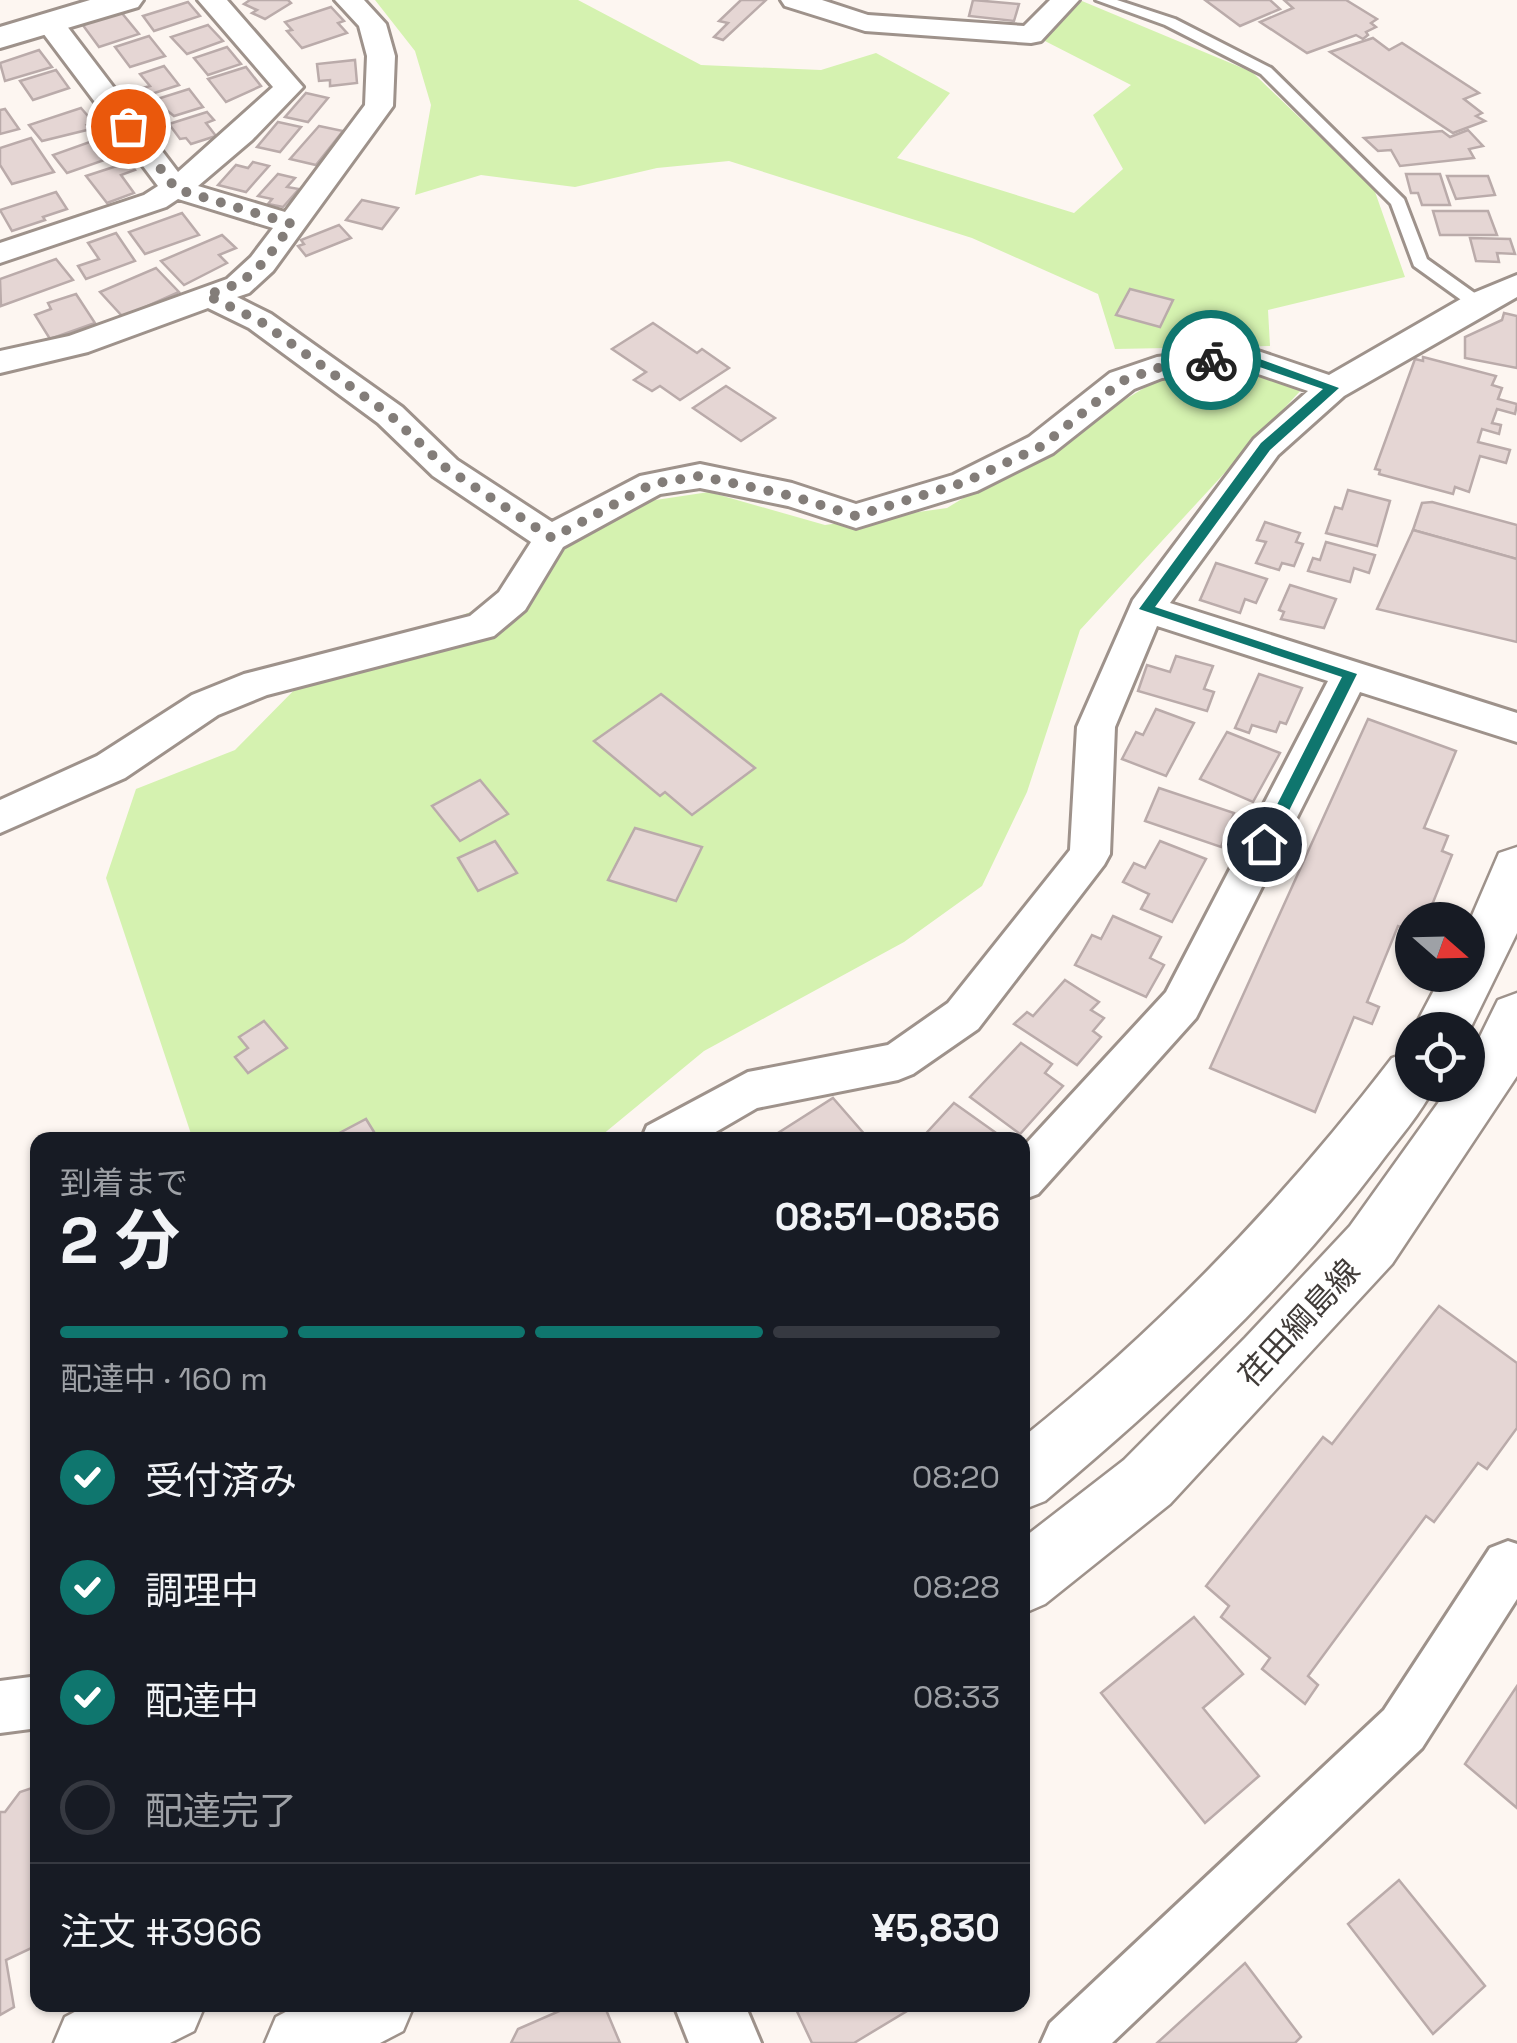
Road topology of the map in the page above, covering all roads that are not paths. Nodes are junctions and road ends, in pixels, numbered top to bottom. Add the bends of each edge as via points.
1 (126, 0) edge
2 (212, 0) edge
3 (350, 0) edge
4 (795, 0) edge
5 (1065, 0) edge
6 (1103, 0) edge
7 (42, 11) edge
8 (0, 38) edge
9 (176, 189) junction
10 (292, 224) junction
11 (0, 253) edge
12 (1517, 284) edge
13 (206, 295) junction
14 (1477, 303) junction
15 (0, 362) edge
16 (1332, 388) junction
17 (552, 538) junction
18 (1146, 609) junction
19 (1350, 674) junction
20 (1517, 728) edge
21 (0, 817) edge
22 (1517, 868) edge
23 (1451, 1012) edge
24 (1517, 1016) edge
25 (1395, 1098) edge
26 (677, 1132) edge
27 (1030, 1171) edge
28 (1030, 1473) edge
29 (1517, 1574) edge
30 (1030, 1576) edge
31 (30, 1703) edge
32 (0, 1708) edge
33 (154, 2012) edge
34 (363, 2012) edge
35 (712, 2012) edge
36 (91, 2043) edge
37 (302, 2043) edge
38 (726, 2043) edge
39 (1070, 2043) edge

1 - 7 street
2 - 9 street via 289,87
3 - 10 street via 372,24 381,56 380,106
4 - 5 street via 866,24 1031,35
6 - 14 lane via 1170,22 1266,72 1398,202 1420,262
7 - 8 street
7 - 9 street
9 - 10 street
9 - 11 street
10 - 13 street via 238,286
12 - 14 street
13 - 15 street via 77,344
13 - 17 street via 260,321 390,415 446,468
14 - 16 street
16 - 17 street via 1246,358 1158,368 1122,381 1042,446 965,482 856,516 700,476 652,484
16 - 18 street via 1266,446
17 - 21 street via 512,602 481,627 257,684 205,705 111,768
18 - 19 street
18 - 26 street via 1096,727 1090,854 963,1016 898,1061 748,1091
19 - 20 street
19 - 27 street via 1181,1006
22 - 23 main road
24 - 30 main road, 荏田綱島線 via 1489,1076 1371,1245 1147,1482
25 - 28 main road via 1314,1200 1215,1304 1100,1416
29 - 39 street via 1508,1566 1402,1729
31 - 32 street
33 - 36 main road
34 - 37 main road
35 - 38 street

